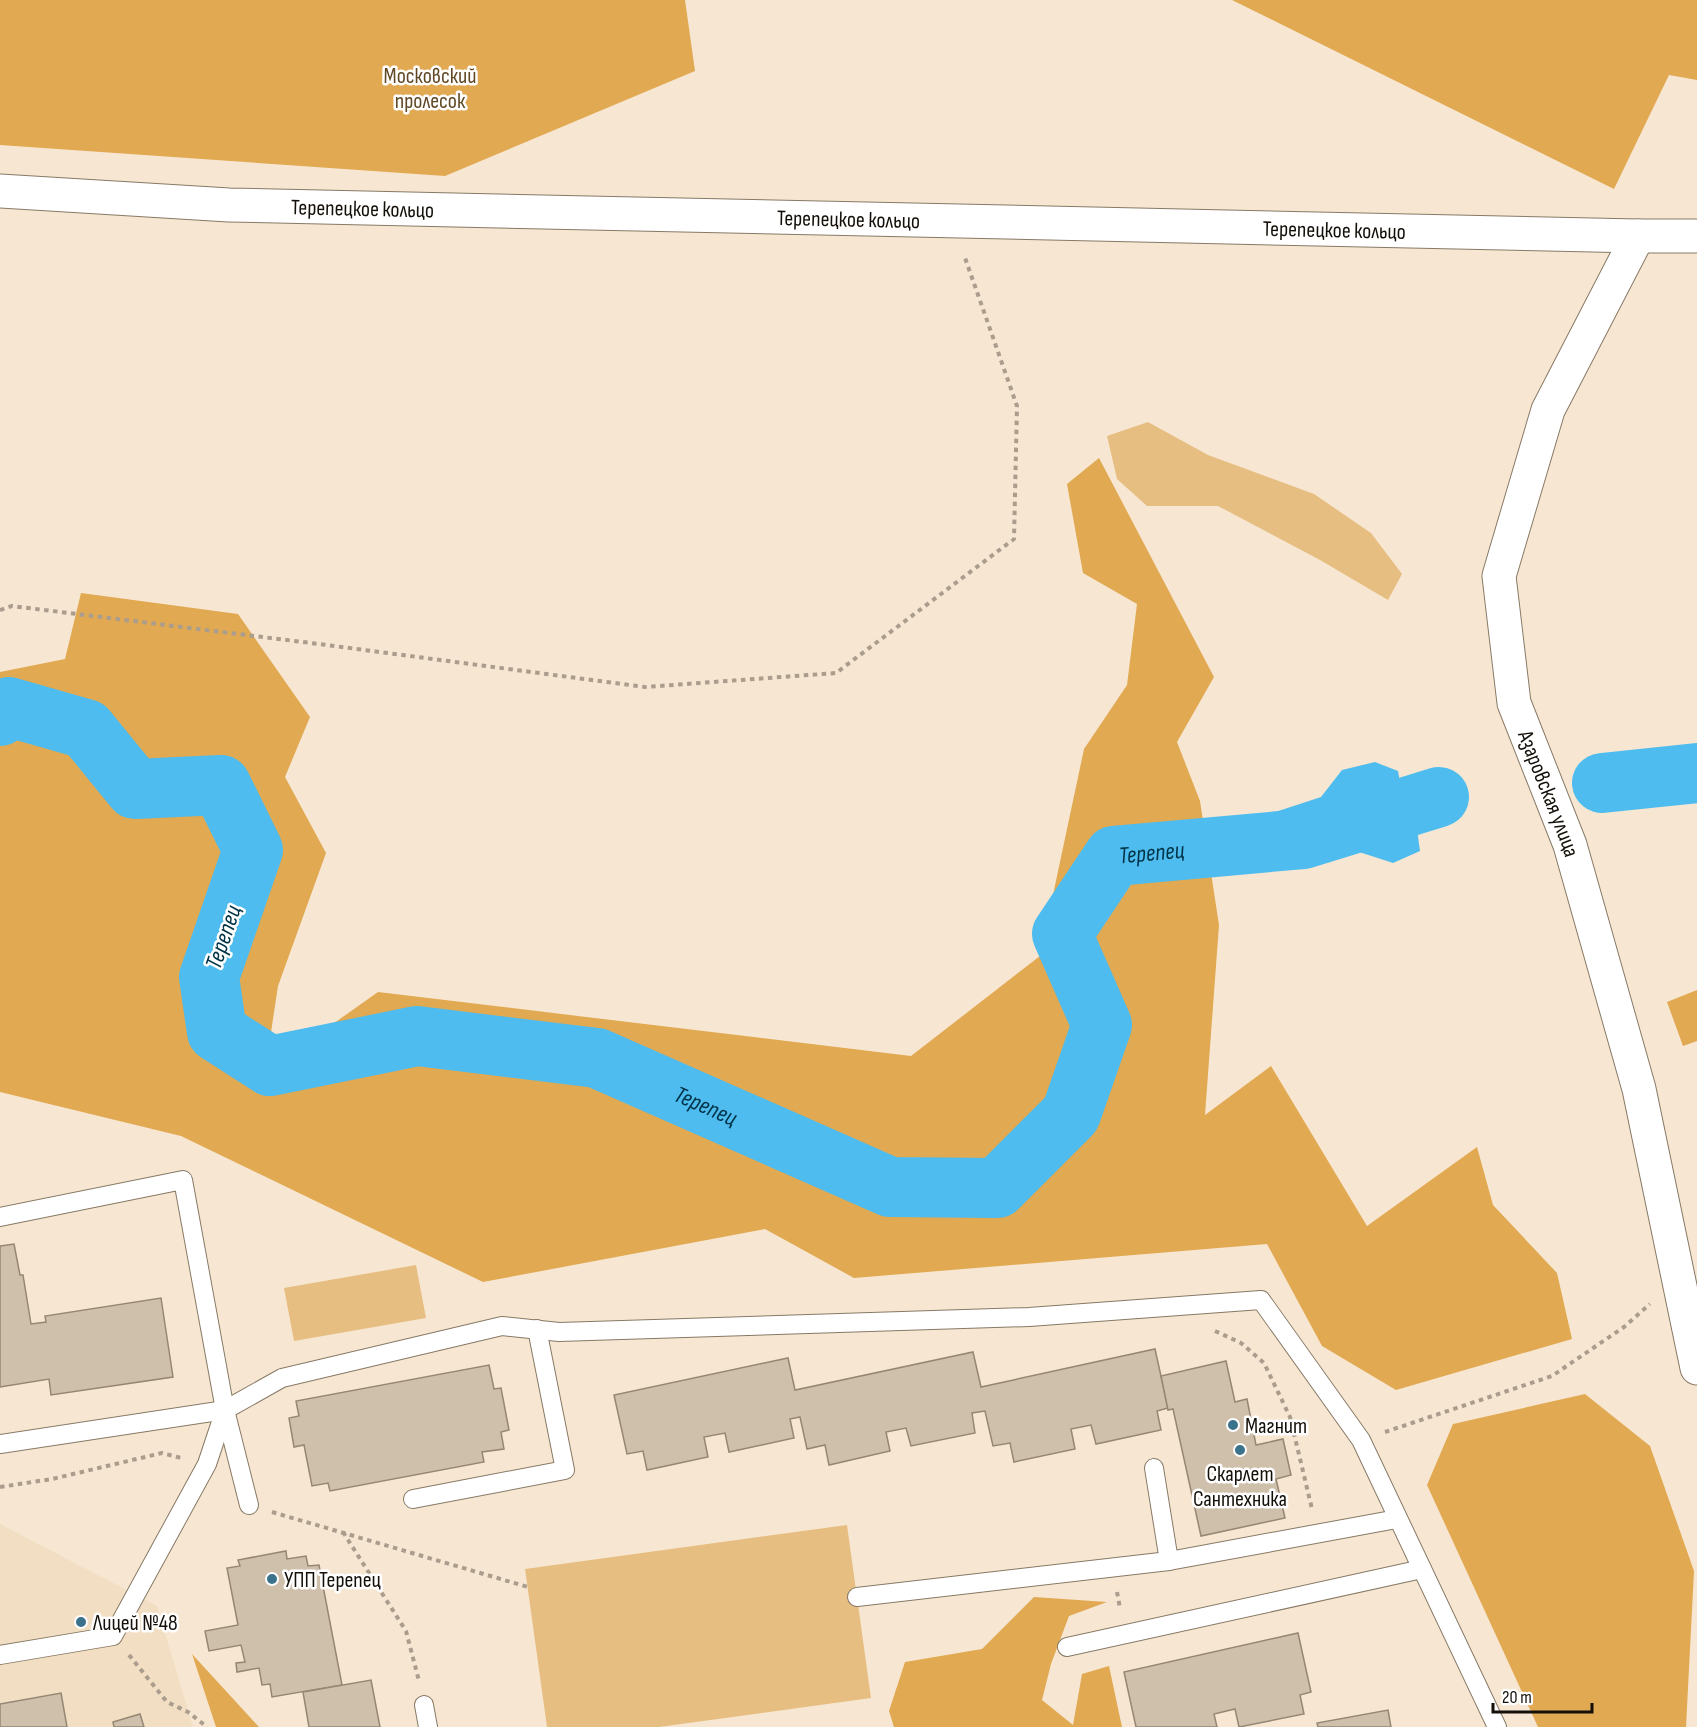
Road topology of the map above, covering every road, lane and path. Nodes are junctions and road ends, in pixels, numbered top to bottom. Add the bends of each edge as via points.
1 (0, 191) edge
2 (953, 221) junction
3 (1638, 236) junction
4 (1697, 236) edge
5 (0, 610) edge
6 (0, 1217) edge
7 (1678, 1277) junction
8 (537, 1329) junction
9 (1207, 1332) dead end
10 (1697, 1368) edge
11 (225, 1410) junction
12 (1361, 1440) junction
13 (0, 1444) edge
14 (1154, 1468) dead end
15 (413, 1499) dead end
16 (249, 1505) dead end
17 (1397, 1519) junction
18 (343, 1532) dead end
19 (1317, 1533) junction
20 (1168, 1562) junction
21 (1111, 1568) junction
22 (1422, 1569) junction
23 (857, 1597) dead end
24 (1126, 1634) junction
25 (113, 1636) junction
26 (1067, 1647) dead end
27 (0, 1655) edge
28 (418, 1675) dead end
29 (424, 1705) dead end
30 (207, 1727) edge
31 (428, 1727) edge
32 (1497, 1727) edge

1 - 2 street, Терепецкое кольцо via 229,205
2 - 3 street, Терепецкое кольцо
2 - 5 path via 1017,406 1014,539 836,673 645,687 12,606
3 - 4 street, Терепецкое кольцо
3 - 7 street, Азаровская улица via 1548,410 1499,576 1514,703 1570,845 1639,1089
6 - 11 lane via 183,1180
7 - 10 street, Азаровская улица
7 - 12 path via 1624,1327 1552,1376
8 - 11 lane via 502,1326 282,1378
8 - 12 lane via 559,1332 1029,1317 1261,1300
8 - 15 lane via 565,1470
9 - 19 path via 1218,1331 1241,1343 1264,1363 1290,1417
11 - 13 lane
11 - 16 lane
11 - 25 lane via 207,1464
12 - 17 lane
14 - 20 lane
17 - 19 lane
17 - 22 lane
18 - 28 path via 406,1631
19 - 20 lane
20 - 21 lane
21 - 23 lane
21 - 24 path
22 - 24 lane
22 - 32 lane
24 - 26 lane
25 - 27 lane
25 - 30 path via 167,1702
29 - 31 lane

